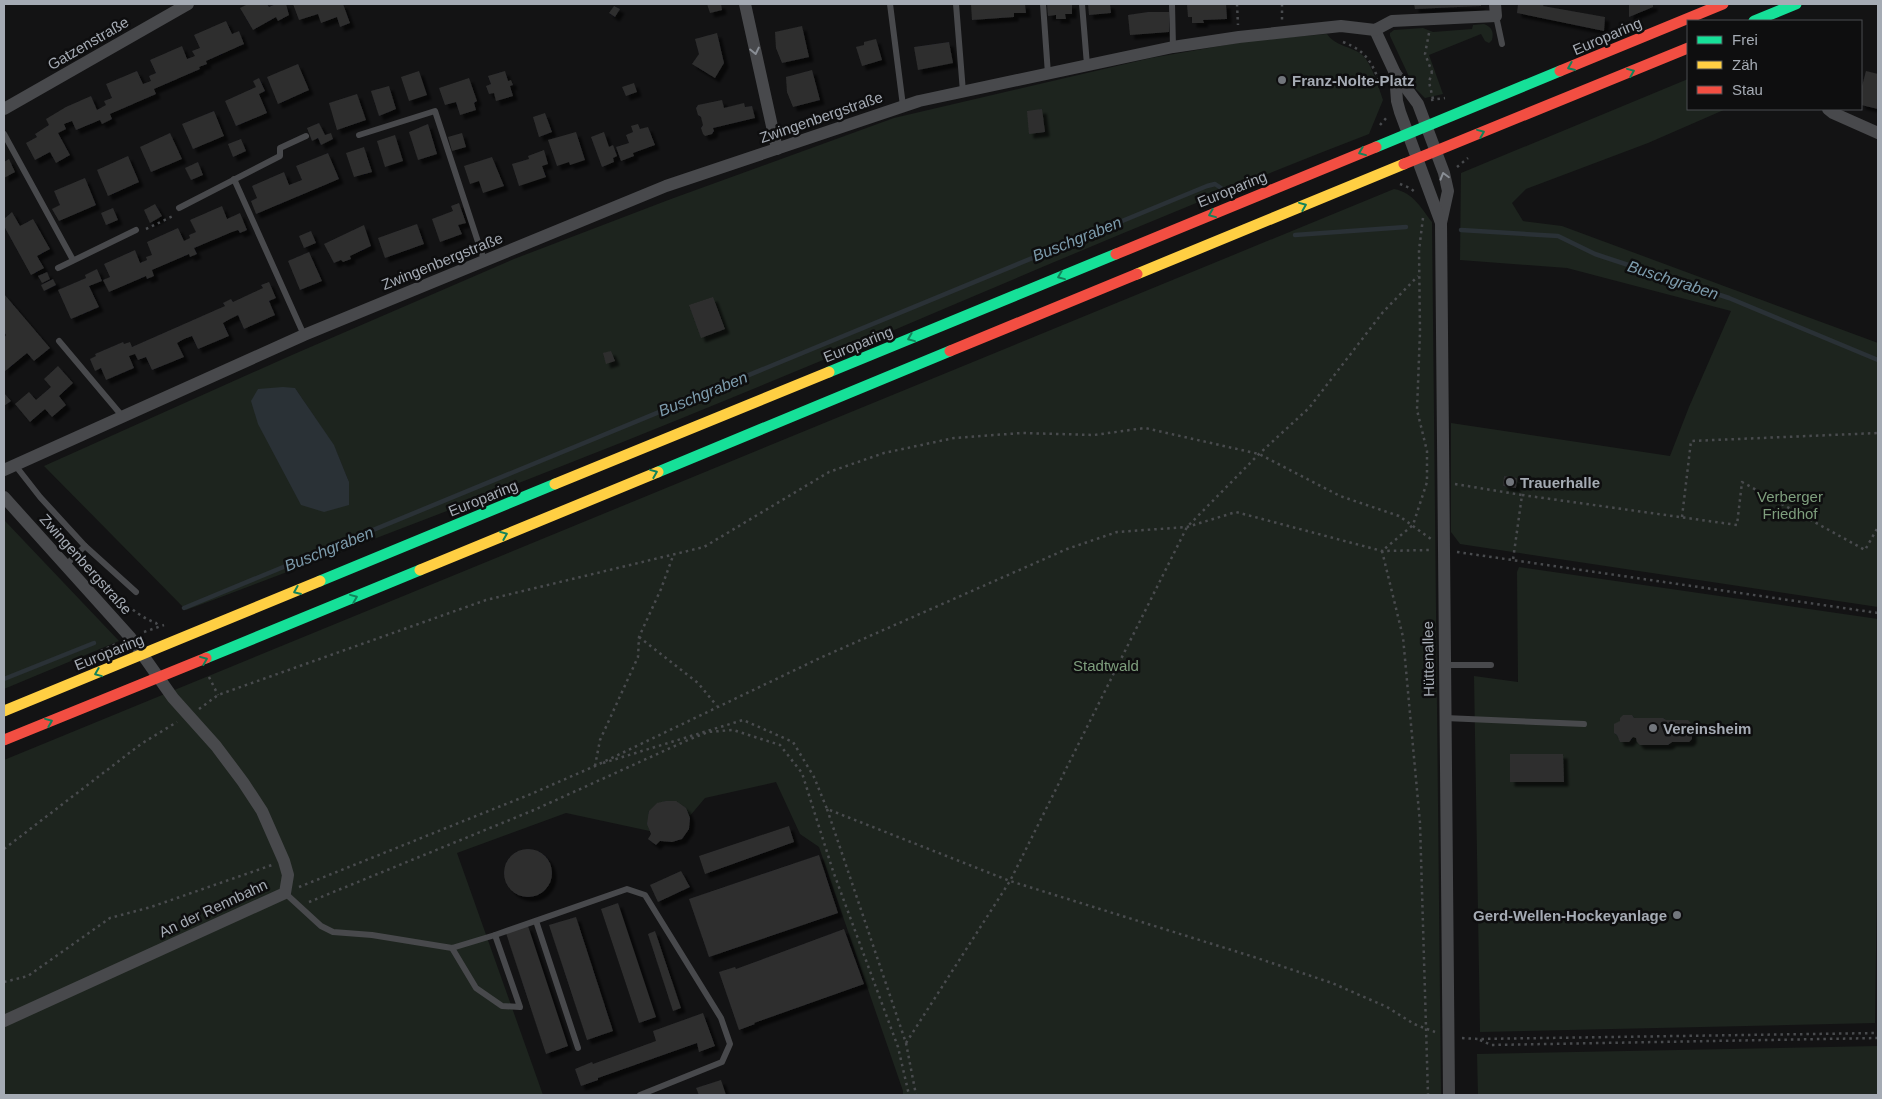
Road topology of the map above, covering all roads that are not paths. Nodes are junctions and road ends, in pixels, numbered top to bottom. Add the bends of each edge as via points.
1 (188, 4) edge
2 (745, 4) edge
3 (890, 4) edge
4 (956, 4) edge
5 (1043, 4) edge
6 (1082, 4) edge
7 (1172, 4) edge
8 (1723, 4) edge
9 (1796, 4) edge
10 (1496, 10) edge
11 (1756, 20) edge
12 (1375, 30) junction
13 (1502, 44) dead end
14 (1174, 48) junction
15 (1687, 48) edge
16 (1087, 65) junction
17 (1395, 73) junction
18 (1048, 74) junction
19 (963, 92) junction
20 (904, 106) junction
21 (4, 110) edge
22 (1829, 110) edge
23 (1426, 126) junction
24 (1878, 133) edge
25 (4, 134) edge
26 (1407, 134) junction
27 (359, 135) dead end
28 (306, 136) dead end
29 (777, 149) junction
30 (1436, 152) junction
31 (1416, 160) junction
32 (234, 179) junction
33 (179, 208) road end
34 (1441, 223) junction
35 (136, 230) road end
36 (74, 260) junction
37 (484, 260) junction
38 (58, 268) dead end
39 (304, 335) junction
40 (59, 341) dead end
41 (123, 417) junction
42 (10, 468) edge
43 (4, 496) edge
44 (85, 546) junction
45 (66, 566) junction
46 (136, 592) dead end
47 (143, 654) junction
48 (1445, 665) junction
49 (1490, 665) dead end
50 (158, 677) junction
51 (4, 711) edge
52 (1445, 718) junction
53 (1584, 724) dead end
54 (4, 740) edge
55 (288, 896) junction
56 (536, 921) junction
57 (495, 935) junction
58 (452, 948) junction
59 (4, 1022) edge
60 (578, 1048) dead end
61 (640, 1095) edge
62 (1449, 1095) edge

1 - 21 street, Gatzenstraße
2 -> 29 street
3 - 20 lane
4 - 19 lane
5 - 18 lane
6 - 16 lane
7 - 14 lane
8 -> 23 main road, Europaring
9 - 11 main road
10 - 12 street, Zwingenbergstraße via 1392,21
10 - 13 lane
12 - 14 street, Zwingenbergstraße via 1330,26
12 - 17 street
14 - 16 street, Zwingenbergstraße
30 -> 15 main road
16 - 18 street, Zwingenbergstraße
17 - 23 street via 1418,104
17 - 26 street via 1397,101
18 - 19 street, Zwingenbergstraße
19 - 20 street, Zwingenbergstraße
20 - 29 street, Zwingenbergstraße
22 - 24 street
23 - 26 main road, Europaring
23 - 30 street, Hüttenallee
25 - 36 lane
26 - 31 street
26 -> 47 main road, Europaring
27 - 37 lane via 435,111
28 - 32 lane via 280,148 280,156
29 - 37 street, Zwingenbergstraße via 666,186
30 - 31 main road
34 -> 30 street, Hüttenallee via 1448,191
31 - 34 street, Hüttenallee
50 -> 31 main road
32 - 33 lane
32 - 39 lane
34 - 48 street, Hüttenallee
35 - 36 lane
36 - 38 lane
37 - 39 street, Zwingenbergstraße
39 - 41 street, Zwingenbergstraße
40 - 41 lane
41 - 42 street, Zwingenbergstraße
42 - 44 lane
43 - 45 street, Zwingenbergstraße
44 - 45 lane
44 - 46 lane
45 - 47 street, Zwingenbergstraße
47 - 50 street, An der Rennbahn
47 -> 51 main road, Europaring
48 - 49 lane
48 - 52 street, Hüttenallee
54 -> 50 main road
50 - 55 street, An der Rennbahn via 243,782 262,811 284,861
52 - 53 lane
52 - 62 street, Hüttenallee
55 - 58 lane via 321,926 333,932
55 - 59 street, An der Rennbahn
56 - 57 lane
56 - 60 lane
56 - 61 lane via 627,889 645,895 721,1018 730,1044 722,1062
57 - 58 lane
57 - 58 lane via 520,1007 502,1006 476,988

